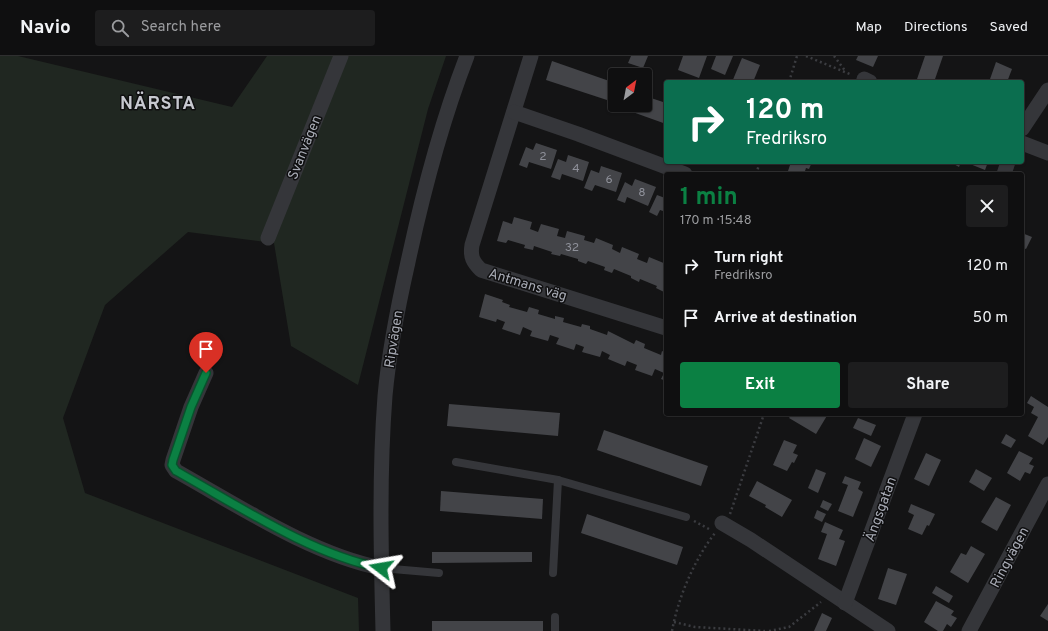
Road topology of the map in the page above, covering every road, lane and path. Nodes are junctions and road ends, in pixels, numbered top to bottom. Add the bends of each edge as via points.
1 (341, 56) edge
2 (467, 56) edge
3 (531, 56) edge
4 (797, 56) edge
5 (806, 56) edge
6 (834, 56) edge
7 (847, 72) junction
8 (789, 80) edge
9 (865, 80) edge
10 (1048, 90) edge
11 (514, 112) junction
12 (1024, 126) edge
13 (1024, 144) edge
14 (1048, 153) edge
15 (680, 172) edge
16 (268, 238) dead end
17 (664, 327) edge
18 (206, 373) dead end
19 (914, 416) edge
20 (456, 462) dead end
21 (558, 480) junction
22 (1048, 484) edge
23 (686, 517) joint
24 (719, 528) joint
25 (381, 568) junction
26 (439, 573) dead end
27 (553, 573) dead end
28 (829, 592) junction
29 (845, 603) junction
30 (555, 617) dead end
31 (674, 622) dead end
32 (383, 631) edge
33 (555, 631) edge
34 (767, 631) edge
35 (888, 631) edge
36 (969, 631) edge

1 - 16 street, Svanvägen
2 - 25 street, Ripvägen via 436,145 402,288 391,349 381,454
3 - 11 street, Antmans väg
4 - 8 path
5 - 7 path
6 - 7 path
7 - 9 path
10 - 12 street
11 - 15 street
11 - 17 street, Antmans väg via 472,245 473,262 481,270
13 - 14 street
18 - 25 street via 173,460 172,465 176,471 295,537 328,552
19 - 29 street, Ängsgatan
20 - 21 lane
21 - 23 lane
21 - 27 lane
22 - 36 street, Ringvägen
23 - 24 path
24 - 28 street via 751,540
25 - 26 lane
25 - 32 street, Ripvägen
28 - 29 street
28 - 34 path via 821,602 789,627
29 - 35 street
30 - 33 lane
31 - 34 path via 695,627

